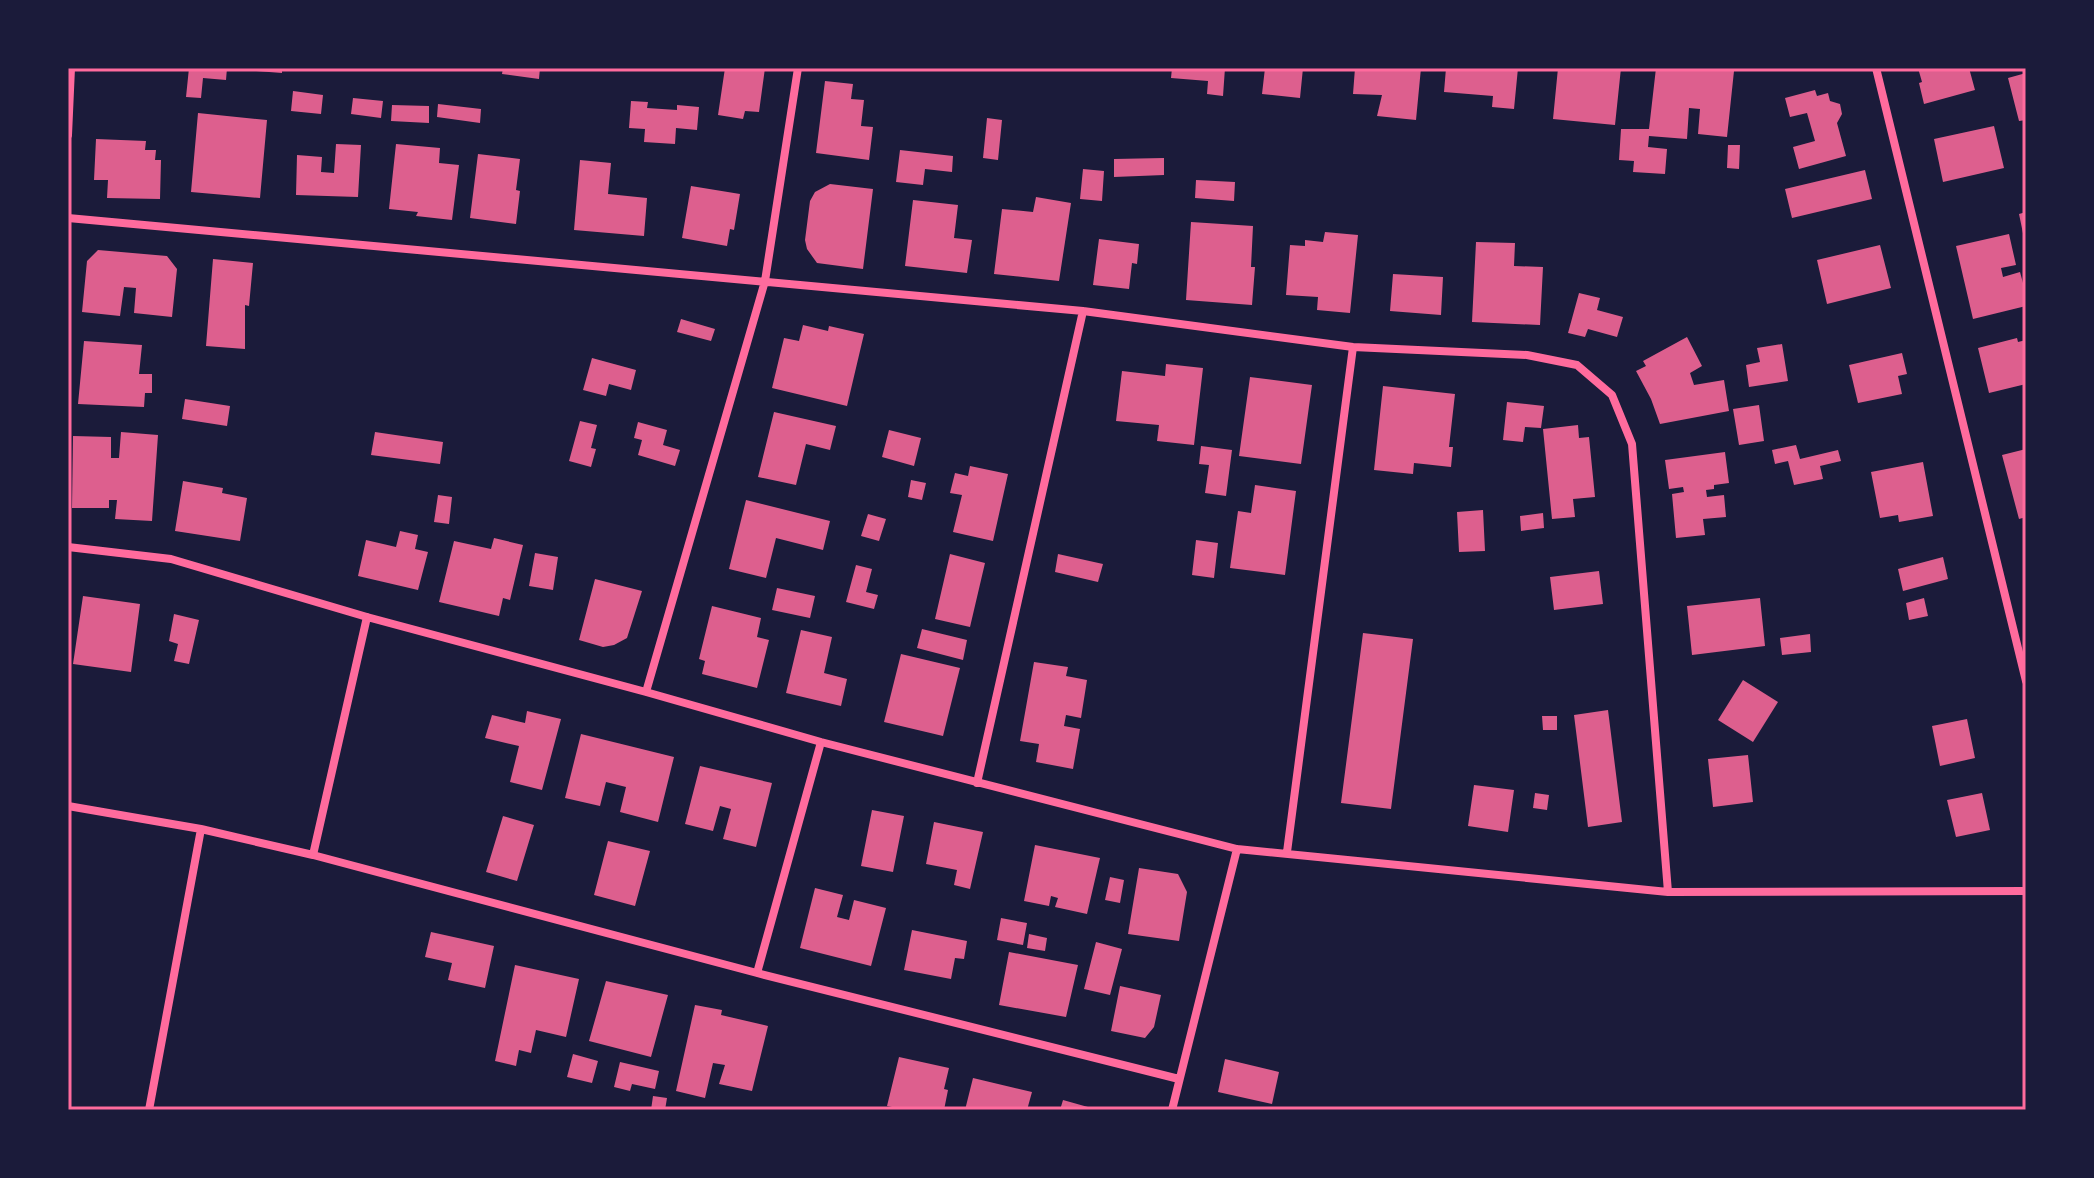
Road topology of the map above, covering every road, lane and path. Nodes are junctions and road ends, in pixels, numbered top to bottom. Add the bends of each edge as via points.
1 (71, 68) edge
2 (798, 68) edge
3 (1876, 68) edge
4 (68, 135) edge
5 (68, 218) edge
6 (765, 281) junction
7 (1083, 311) junction
8 (1353, 347) junction
9 (68, 547) edge
10 (367, 617) junction
11 (2026, 681) edge
12 (646, 692) junction
13 (821, 742) junction
14 (977, 783) junction
15 (68, 806) edge
16 (201, 829) junction
17 (1237, 849) junction
18 (1287, 852) junction
19 (313, 855) junction
20 (2026, 891) edge
21 (1668, 892) junction
22 (757, 973) junction
23 (1179, 1079) junction
24 (149, 1110) edge
25 (1172, 1110) edge

1 - 4 street
2 - 6 street
3 - 11 street
5 - 6 street
6 - 7 street
6 - 12 street
7 - 8 street
7 - 14 street
8 - 18 street
8 - 21 street via 1527,355 1577,365 1612,395 1632,444
9 - 10 street via 171,559
10 - 12 street
10 - 19 street
12 - 13 street
13 - 14 street
13 - 22 street
14 - 17 street
15 - 16 street
16 - 19 street
16 - 24 street
17 - 18 street
17 - 23 street
18 - 21 street
19 - 22 street
20 - 21 street
22 - 23 street
23 - 25 street

